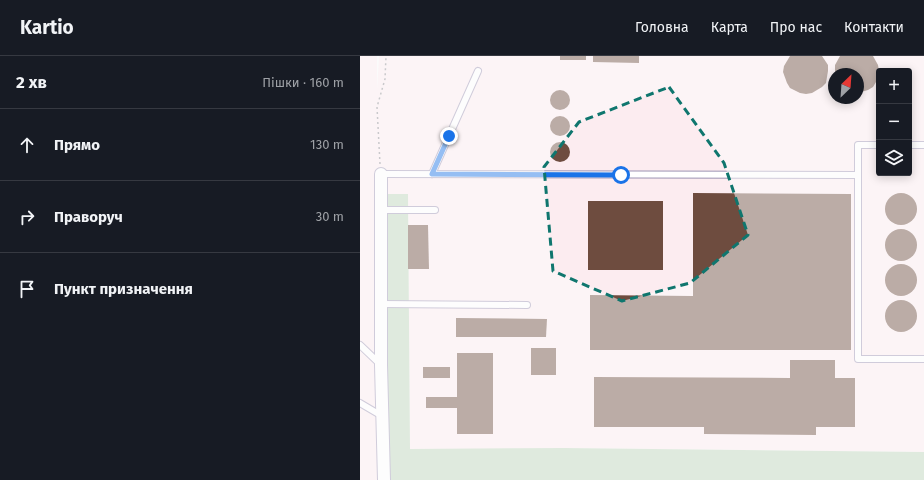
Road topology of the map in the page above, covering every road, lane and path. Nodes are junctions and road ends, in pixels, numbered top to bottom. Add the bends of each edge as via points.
1 (386, 56) edge
2 (478, 71) dead end
3 (876, 145) edge
4 (912, 145) edge
5 (924, 145) edge
6 (381, 174) junction
7 (432, 174) junction
8 (858, 175) junction
9 (382, 210) junction
10 (435, 210) dead end
11 (381, 304) junction
12 (527, 305) dead end
13 (360, 345) edge
14 (924, 359) edge
15 (381, 365) junction
16 (360, 403) edge
17 (382, 416) junction
18 (384, 480) edge

1 - 6 path via 385,79 377,107
2 - 7 lane
3 - 8 lane via 858,145
4 - 5 lane
6 - 7 lane
6 - 9 street
7 - 8 lane
8 - 14 lane via 858,358
9 - 10 lane
9 - 11 street
11 - 12 lane
11 - 15 street
13 - 15 lane
15 - 17 street
16 - 17 lane
17 - 18 street

